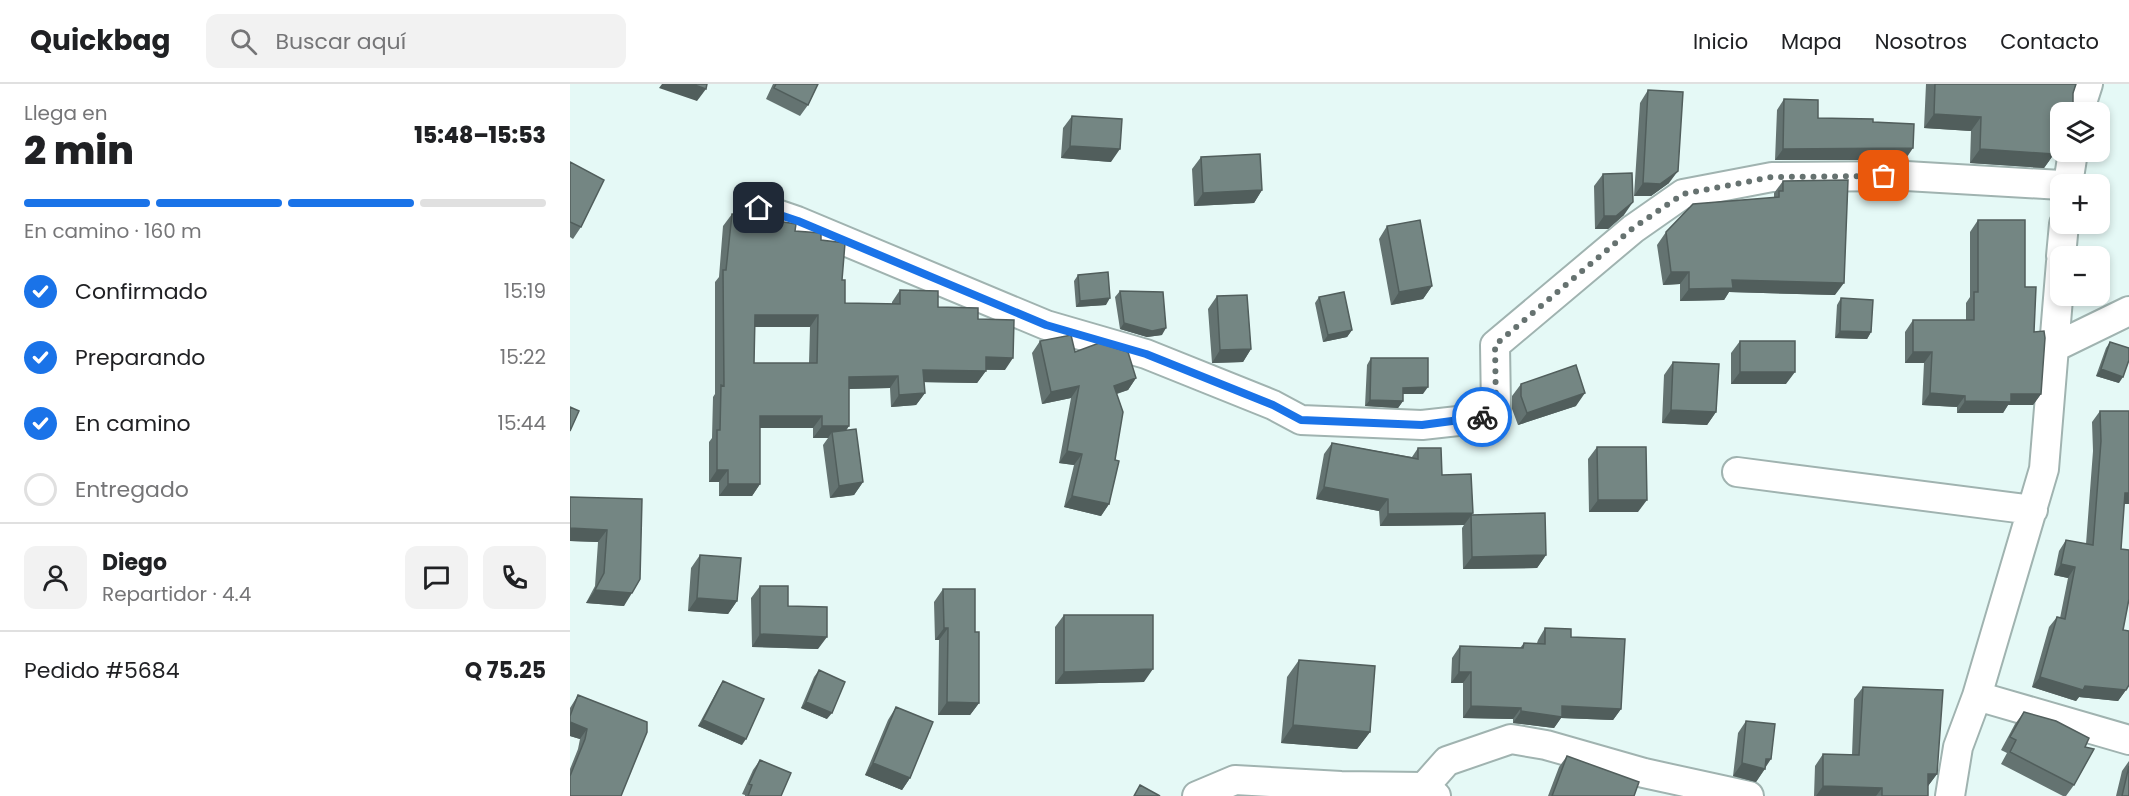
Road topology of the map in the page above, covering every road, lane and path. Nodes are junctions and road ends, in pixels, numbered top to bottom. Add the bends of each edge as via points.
1 (2088, 84) edge
2 (2082, 102) edge
3 (2050, 184) edge
4 (759, 208) dead end
5 (2058, 306) edge
6 (2129, 311) edge
7 (2055, 347) junction
8 (1737, 472) dead end
9 (2032, 510) junction
10 (1977, 696) junction
11 (2129, 740) edge
12 (1430, 791) edge
13 (1197, 796) edge
14 (1749, 796) edge
15 (1950, 796) edge

1 - 2 street
3 - 4 street via 1906,176 1772,177 1683,194 1633,228 1495,345 1496,409 1476,419 1422,425 1301,420 1146,354 1046,325
5 - 7 street
6 - 7 street
7 - 9 street via 2044,469
8 - 9 street
9 - 10 street
10 - 11 street
10 - 15 street via 1958,747
12 - 13 street via 1235,780
12 - 14 street via 1447,762 1511,739

